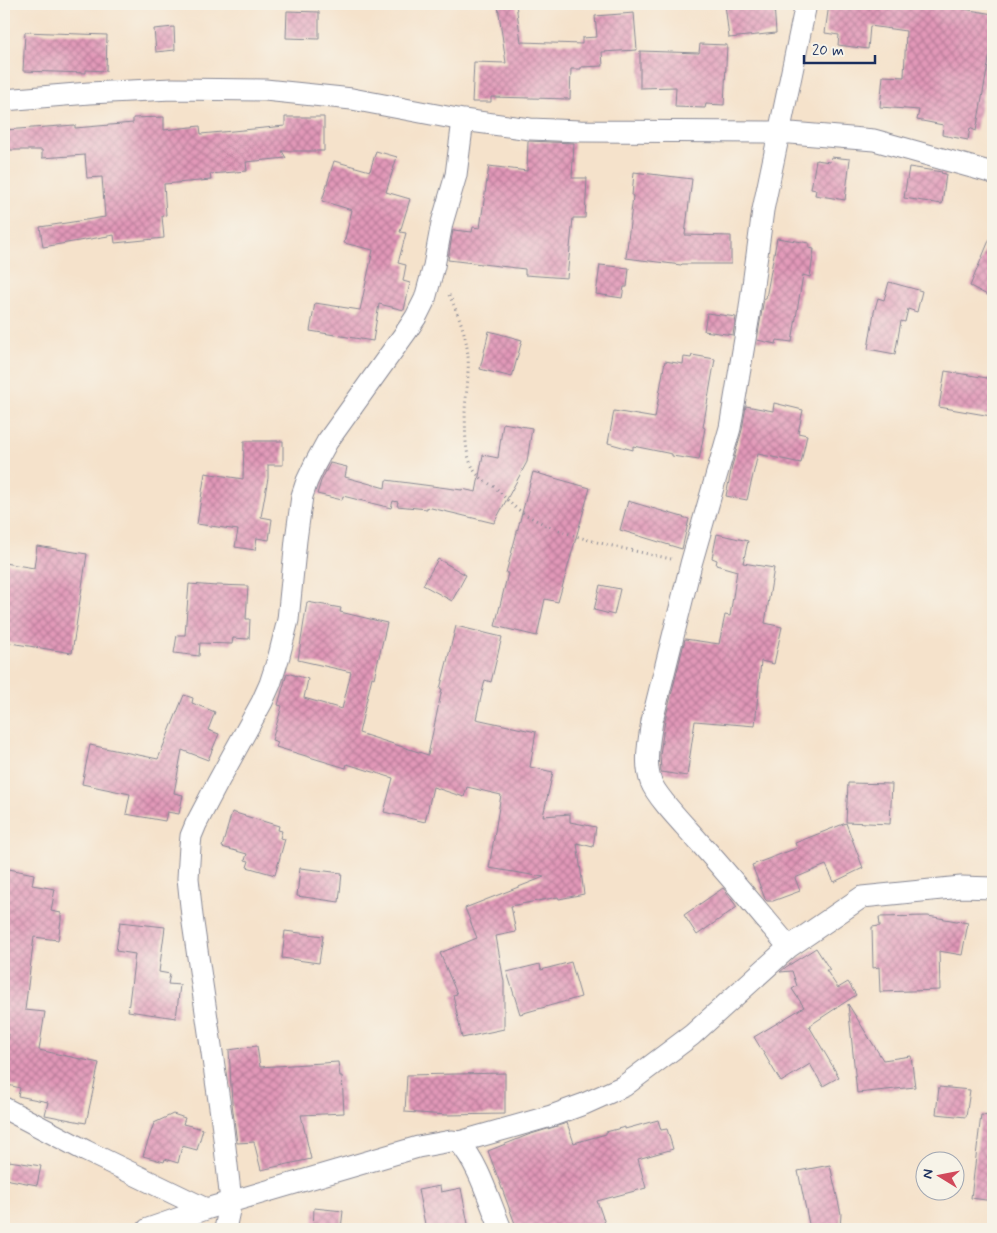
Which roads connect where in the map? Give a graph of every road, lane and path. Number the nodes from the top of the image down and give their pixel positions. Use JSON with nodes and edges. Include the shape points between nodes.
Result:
{"nodes":[{"id":1,"x":806,"y":4,"type":"edge"},
{"id":2,"x":4,"y":100,"type":"edge"},
{"id":3,"x":463,"y":120,"type":"junction"},
{"id":4,"x":779,"y":132,"type":"junction"},
{"id":5,"x":993,"y":173,"type":"edge"},
{"id":6,"x":434,"y":266,"type":"junction"},
{"id":7,"x":691,"y":564,"type":"junction"},
{"id":8,"x":993,"y":888,"type":"edge"},
{"id":9,"x":789,"y":947,"type":"junction"},
{"id":10,"x":4,"y":1108,"type":"edge"},
{"id":11,"x":459,"y":1142,"type":"junction"},
{"id":12,"x":231,"y":1201,"type":"junction"},
{"id":13,"x":206,"y":1209,"type":"junction"},
{"id":14,"x":148,"y":1229,"type":"edge"},
{"id":15,"x":225,"y":1229,"type":"edge"},
{"id":16,"x":501,"y":1229,"type":"edge"}],
"edges":[{"from":1,"to":4,"type":"street"},
{"from":2,"to":3,"type":"street","via":[[172,89],[265,90],[352,99]]},
{"from":3,"to":4,"type":"street","via":[[530,129],[580,131]]},
{"from":3,"to":6,"type":"street","via":[[456,175]]},
{"from":4,"to":5,"type":"street","via":[[874,140]]},
{"from":4,"to":7,"type":"street","via":[[763,210],[730,428]]},
{"from":6,"to":7,"type":"path","via":[[466,336],[466,440],[468,456],[477,475],[518,510],[541,523],[586,539]]},
{"from":6,"to":12,"type":"street","via":[[416,317],[327,442],[311,472],[302,496],[288,620],[270,684],[192,836],[189,888]]},
{"from":7,"to":9,"type":"street","via":[[652,722],[647,772],[663,801]]},
{"from":8,"to":9,"type":"street","via":[[961,886],[862,897]]},
{"from":9,"to":11,"type":"street","via":[[692,1035],[624,1086],[551,1116]]},
{"from":10,"to":13,"type":"street"},
{"from":11,"to":12,"type":"street","via":[[418,1147]]},
{"from":11,"to":16,"type":"street","via":[[476,1168]]},
{"from":12,"to":13,"type":"street"},
{"from":12,"to":15,"type":"street"},
{"from":13,"to":14,"type":"street"}]}
